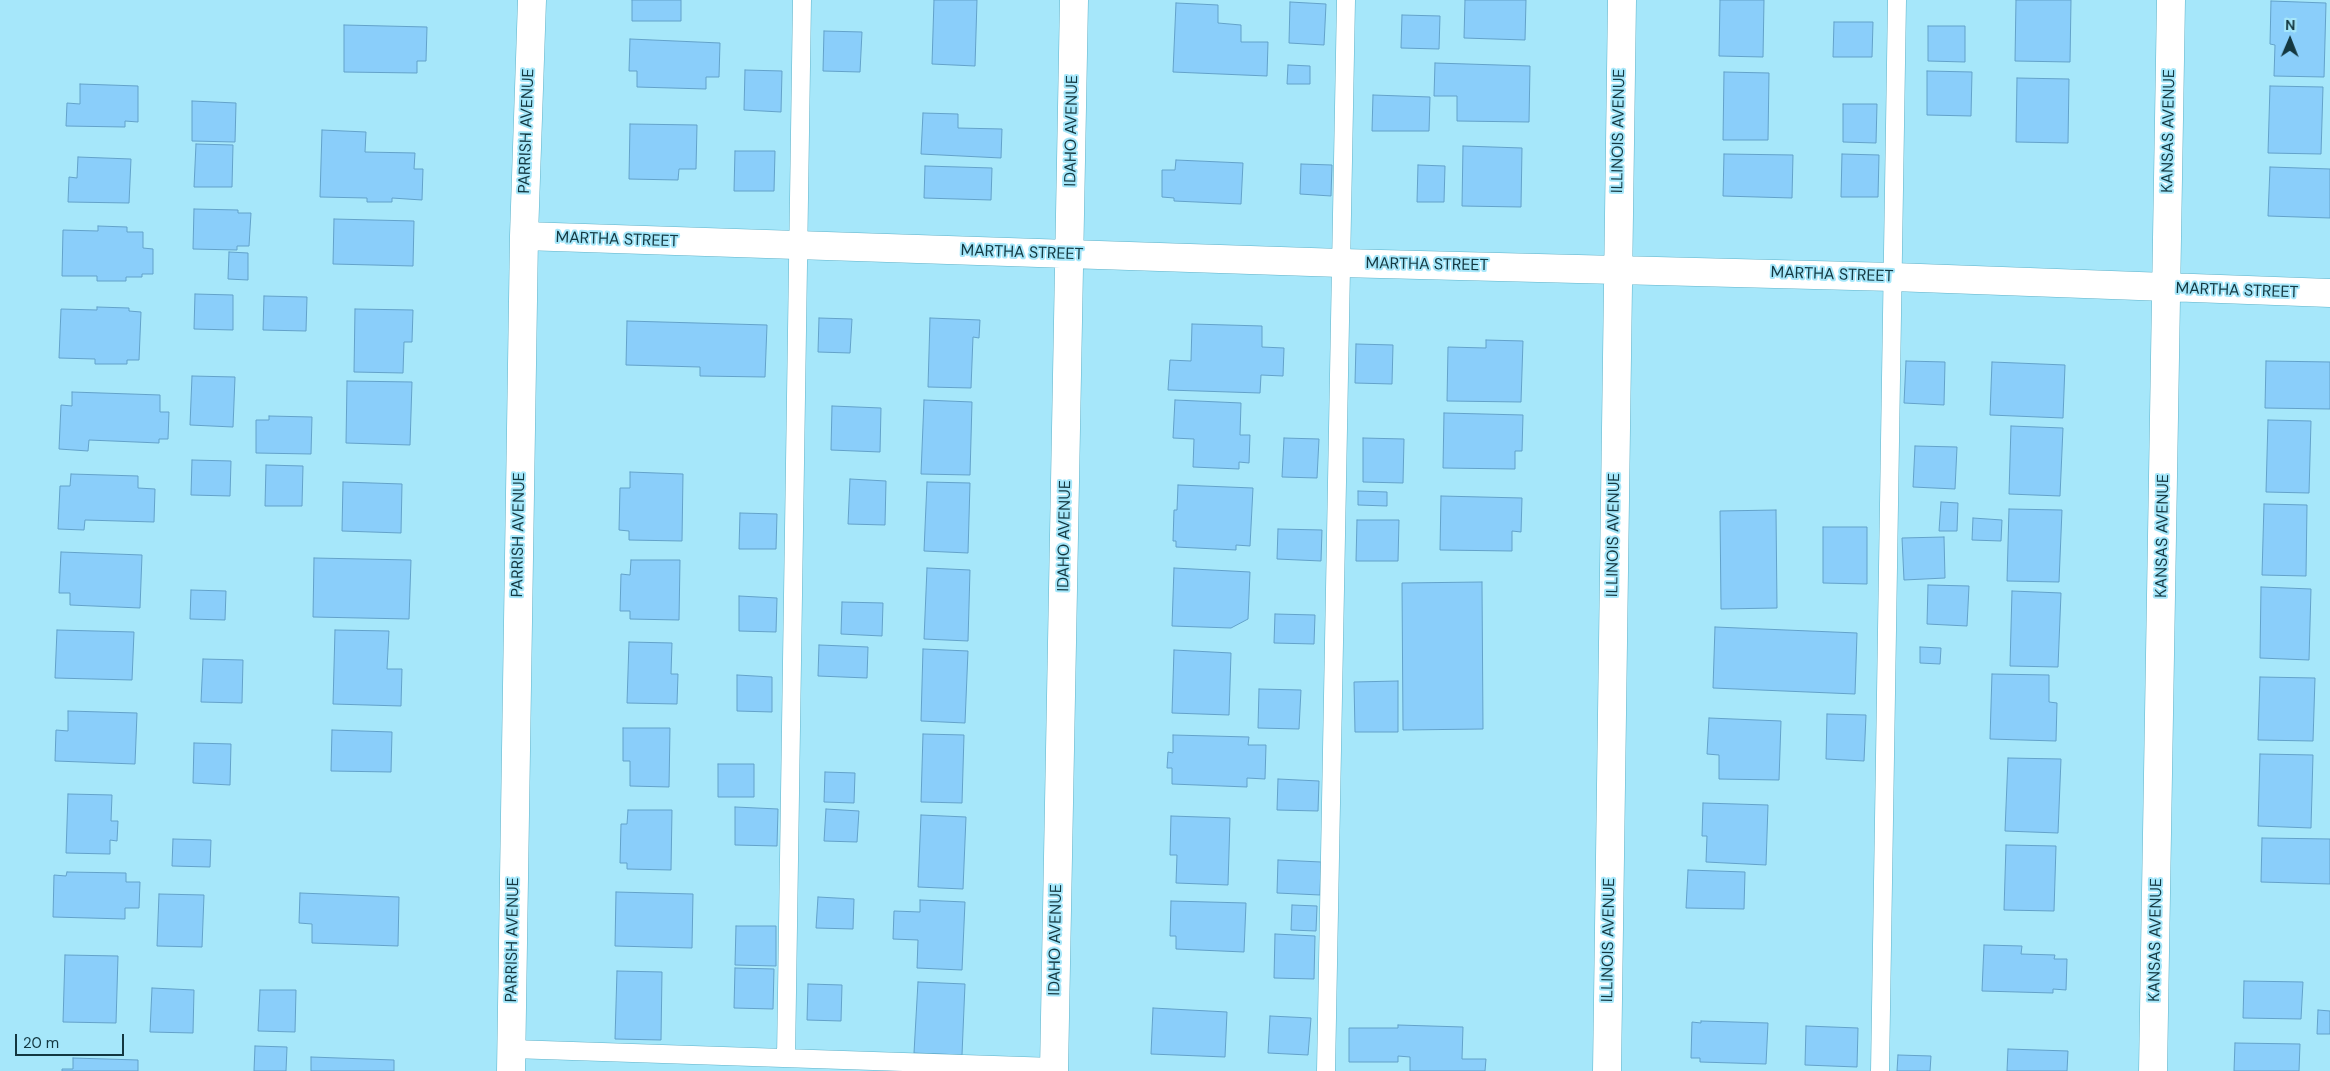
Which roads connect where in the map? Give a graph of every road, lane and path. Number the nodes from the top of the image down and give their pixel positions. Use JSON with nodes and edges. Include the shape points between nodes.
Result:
{"nodes":[{"id":1,"x":532,"y":0,"type":"edge"},
{"id":2,"x":802,"y":0,"type":"edge"},
{"id":3,"x":1074,"y":0,"type":"edge"},
{"id":4,"x":1346,"y":0,"type":"edge"},
{"id":5,"x":1622,"y":0,"type":"edge"},
{"id":6,"x":1897,"y":0,"type":"edge"},
{"id":7,"x":2171,"y":0,"type":"edge"},
{"id":8,"x":524,"y":236,"type":"junction"},
{"id":9,"x":798,"y":246,"type":"junction"},
{"id":10,"x":1070,"y":254,"type":"junction"},
{"id":11,"x":1341,"y":263,"type":"junction"},
{"id":12,"x":1617,"y":269,"type":"junction"},
{"id":13,"x":1893,"y":277,"type":"junction"},
{"id":14,"x":2167,"y":288,"type":"junction"},
{"id":15,"x":2330,"y":294,"type":"edge"},
{"id":16,"x":786,"y":1058,"type":"junction"},
{"id":17,"x":511,"y":1060,"type":"edge"},
{"id":18,"x":1054,"y":1069,"type":"edge"},
{"id":19,"x":1326,"y":1071,"type":"edge"},
{"id":20,"x":1608,"y":1071,"type":"edge"},
{"id":21,"x":1880,"y":1071,"type":"edge"},
{"id":22,"x":2153,"y":1071,"type":"edge"}],
"edges":[{"from":1,"to":8,"type":"street","name":"PARRISH AVENUE"},
{"from":2,"to":9,"type":"lane"},
{"from":3,"to":10,"type":"street","name":"IDAHO AVENUE"},
{"from":4,"to":11,"type":"lane"},
{"from":5,"to":12,"type":"street","name":"ILLINOIS AVENUE"},
{"from":6,"to":13,"type":"lane"},
{"from":7,"to":14,"type":"street","name":"KANSAS AVENUE"},
{"from":8,"to":9,"type":"street","name":"MARTHA STREET"},
{"from":8,"to":17,"type":"street","name":"PARRISH AVENUE"},
{"from":9,"to":10,"type":"street","name":"MARTHA STREET"},
{"from":9,"to":16,"type":"lane"},
{"from":10,"to":11,"type":"street","name":"MARTHA STREET"},
{"from":10,"to":18,"type":"street","name":"IDAHO AVENUE"},
{"from":11,"to":12,"type":"street","name":"MARTHA STREET"},
{"from":11,"to":19,"type":"lane"},
{"from":12,"to":13,"type":"street","name":"MARTHA STREET"},
{"from":12,"to":20,"type":"street","name":"ILLINOIS AVENUE"},
{"from":13,"to":14,"type":"street","name":"MARTHA STREET"},
{"from":13,"to":21,"type":"lane"},
{"from":14,"to":15,"type":"street","name":"MARTHA STREET"},
{"from":14,"to":22,"type":"street","name":"KANSAS AVENUE"},
{"from":16,"to":17,"type":"lane"},
{"from":16,"to":18,"type":"lane"}]}
